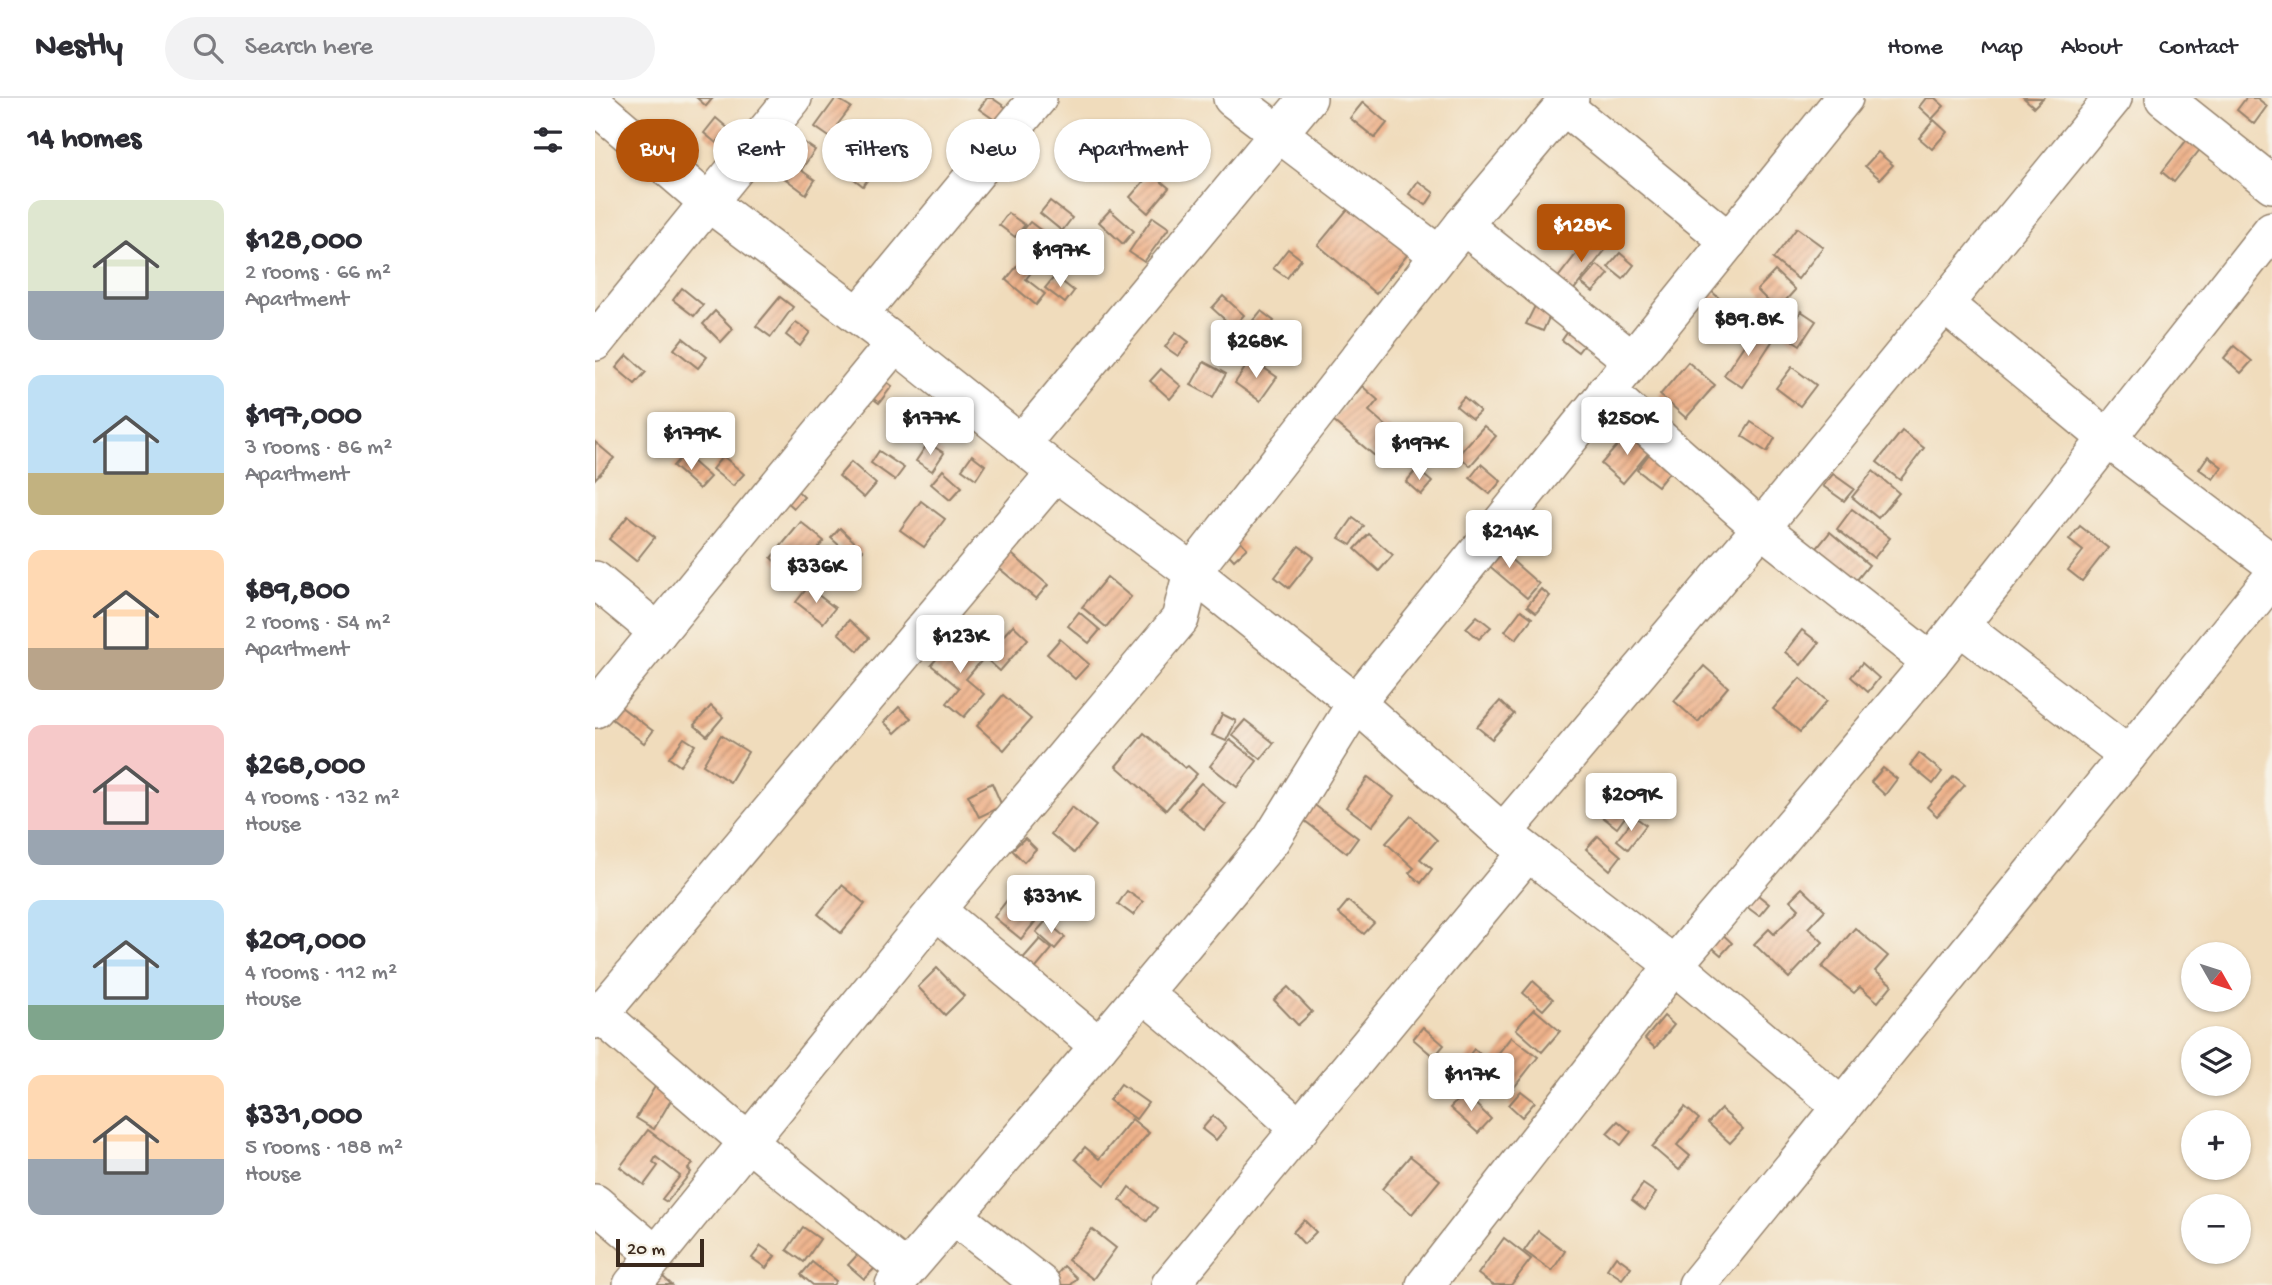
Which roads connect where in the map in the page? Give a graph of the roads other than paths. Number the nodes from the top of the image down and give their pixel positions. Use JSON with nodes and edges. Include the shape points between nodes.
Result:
{"nodes":[{"id":1,"x":793,"y":98,"type":"edge"},
{"id":2,"x":1038,"y":98,"type":"edge"},
{"id":3,"x":1232,"y":98,"type":"edge"},
{"id":4,"x":1308,"y":98,"type":"edge"},
{"id":5,"x":1844,"y":98,"type":"edge"},
{"id":6,"x":2113,"y":98,"type":"edge"},
{"id":7,"x":2164,"y":98,"type":"edge"},
{"id":8,"x":1567,"y":102,"type":"edge"},
{"id":9,"x":595,"y":105,"type":"edge"},
{"id":10,"x":1278,"y":134,"type":"junction"},
{"id":11,"x":2272,"y":184,"type":"edge"},
{"id":12,"x":709,"y":203,"type":"junction"},
{"id":13,"x":1463,"y":225,"type":"junction"},
{"id":14,"x":2272,"y":230,"type":"edge"},
{"id":15,"x":1729,"y":241,"type":"junction"},
{"id":16,"x":1439,"y":255,"type":"junction"},
{"id":17,"x":1944,"y":304,"type":"junction"},
{"id":18,"x":859,"y":315,"type":"junction"},
{"id":19,"x":595,"y":342,"type":"edge"},
{"id":20,"x":895,"y":343,"type":"junction"},
{"id":21,"x":1632,"y":360,"type":"junction"},
{"id":22,"x":1606,"y":391,"type":"junction"},
{"id":23,"x":2108,"y":439,"type":"junction"},
{"id":24,"x":1021,"y":444,"type":"junction"},
{"id":25,"x":1056,"y":472,"type":"junction"},
{"id":26,"x":1761,"y":528,"type":"junction"},
{"id":27,"x":2272,"y":563,"type":"edge"},
{"id":28,"x":1192,"y":572,"type":"junction"},
{"id":29,"x":2272,"y":578,"type":"edge"},
{"id":30,"x":595,"y":580,"type":"edge"},
{"id":31,"x":1960,"y":626,"type":"junction"},
{"id":32,"x":658,"y":632,"type":"junction"},
{"id":33,"x":1931,"y":662,"type":"junction"},
{"id":34,"x":1356,"y":703,"type":"junction"},
{"id":35,"x":595,"y":709,"type":"edge"},
{"id":36,"x":2128,"y":755,"type":"junction"},
{"id":37,"x":1515,"y":843,"type":"junction"},
{"id":38,"x":936,"y":910,"type":"junction"},
{"id":39,"x":1674,"y":965,"type":"junction"},
{"id":40,"x":1143,"y":993,"type":"junction"},
{"id":41,"x":598,"y":1017,"type":"edge"},
{"id":42,"x":1100,"y":1046,"type":"junction"},
{"id":43,"x":1842,"y":1107,"type":"junction"},
{"id":44,"x":1300,"y":1129,"type":"junction"},
{"id":45,"x":748,"y":1142,"type":"junction"},
{"id":46,"x":595,"y":1203,"type":"edge"},
{"id":47,"x":954,"y":1216,"type":"junction"},
{"id":48,"x":656,"y":1255,"type":"junction"},
{"id":49,"x":900,"y":1277,"type":"edge"},
{"id":50,"x":1441,"y":1280,"type":"edge"},
{"id":51,"x":632,"y":1285,"type":"edge"},
{"id":52,"x":1042,"y":1285,"type":"edge"},
{"id":53,"x":1170,"y":1285,"type":"edge"},
{"id":54,"x":1697,"y":1285,"type":"edge"}],
"edges":[{"from":1,"to":12,"type":"street"},
{"from":2,"to":18,"type":"street"},
{"from":3,"to":10,"type":"street"},
{"from":4,"to":10,"type":"street"},
{"from":5,"to":15,"type":"street"},
{"from":6,"to":17,"type":"street"},
{"from":7,"to":11,"type":"street"},
{"from":8,"to":13,"type":"street"},
{"from":8,"to":15,"type":"street"},
{"from":9,"to":12,"type":"street"},
{"from":10,"to":16,"type":"street"},
{"from":10,"to":24,"type":"street"},
{"from":12,"to":18,"type":"street"},
{"from":12,"to":19,"type":"street"},
{"from":13,"to":16,"type":"street"},
{"from":13,"to":21,"type":"street"},
{"from":14,"to":23,"type":"street"},
{"from":15,"to":21,"type":"street"},
{"from":16,"to":28,"type":"street"},
{"from":17,"to":23,"type":"street"},
{"from":17,"to":26,"type":"street"},
{"from":18,"to":20,"type":"street"},
{"from":20,"to":24,"type":"street"},
{"from":20,"to":32,"type":"street"},
{"from":21,"to":22,"type":"street"},
{"from":22,"to":26,"type":"street"},
{"from":22,"to":34,"type":"street"},
{"from":23,"to":27,"type":"street"},
{"from":23,"to":31,"type":"street"},
{"from":24,"to":25,"type":"street"},
{"from":25,"to":28,"type":"street"},
{"from":25,"to":41,"type":"street"},
{"from":26,"to":33,"type":"street"},
{"from":26,"to":37,"type":"street"},
{"from":28,"to":34,"type":"street"},
{"from":28,"to":38,"type":"street","via":[[1180,619]]},
{"from":29,"to":36,"type":"street"},
{"from":30,"to":32,"type":"street"},
{"from":31,"to":33,"type":"street"},
{"from":31,"to":36,"type":"street"},
{"from":32,"to":35,"type":"street"},
{"from":33,"to":39,"type":"street"},
{"from":34,"to":37,"type":"street"},
{"from":34,"to":40,"type":"street","via":[[1271,840]]},
{"from":36,"to":43,"type":"street"},
{"from":37,"to":39,"type":"street"},
{"from":37,"to":44,"type":"street"},
{"from":38,"to":42,"type":"street"},
{"from":38,"to":45,"type":"street"},
{"from":39,"to":43,"type":"street"},
{"from":39,"to":50,"type":"street"},
{"from":40,"to":42,"type":"street"},
{"from":40,"to":44,"type":"street"},
{"from":41,"to":45,"type":"street"},
{"from":42,"to":47,"type":"street"},
{"from":43,"to":54,"type":"street"},
{"from":44,"to":53,"type":"street"},
{"from":45,"to":48,"type":"street"},
{"from":45,"to":49,"type":"street"},
{"from":46,"to":48,"type":"street"},
{"from":47,"to":49,"type":"street"},
{"from":47,"to":52,"type":"street"},
{"from":48,"to":51,"type":"street"}]}
